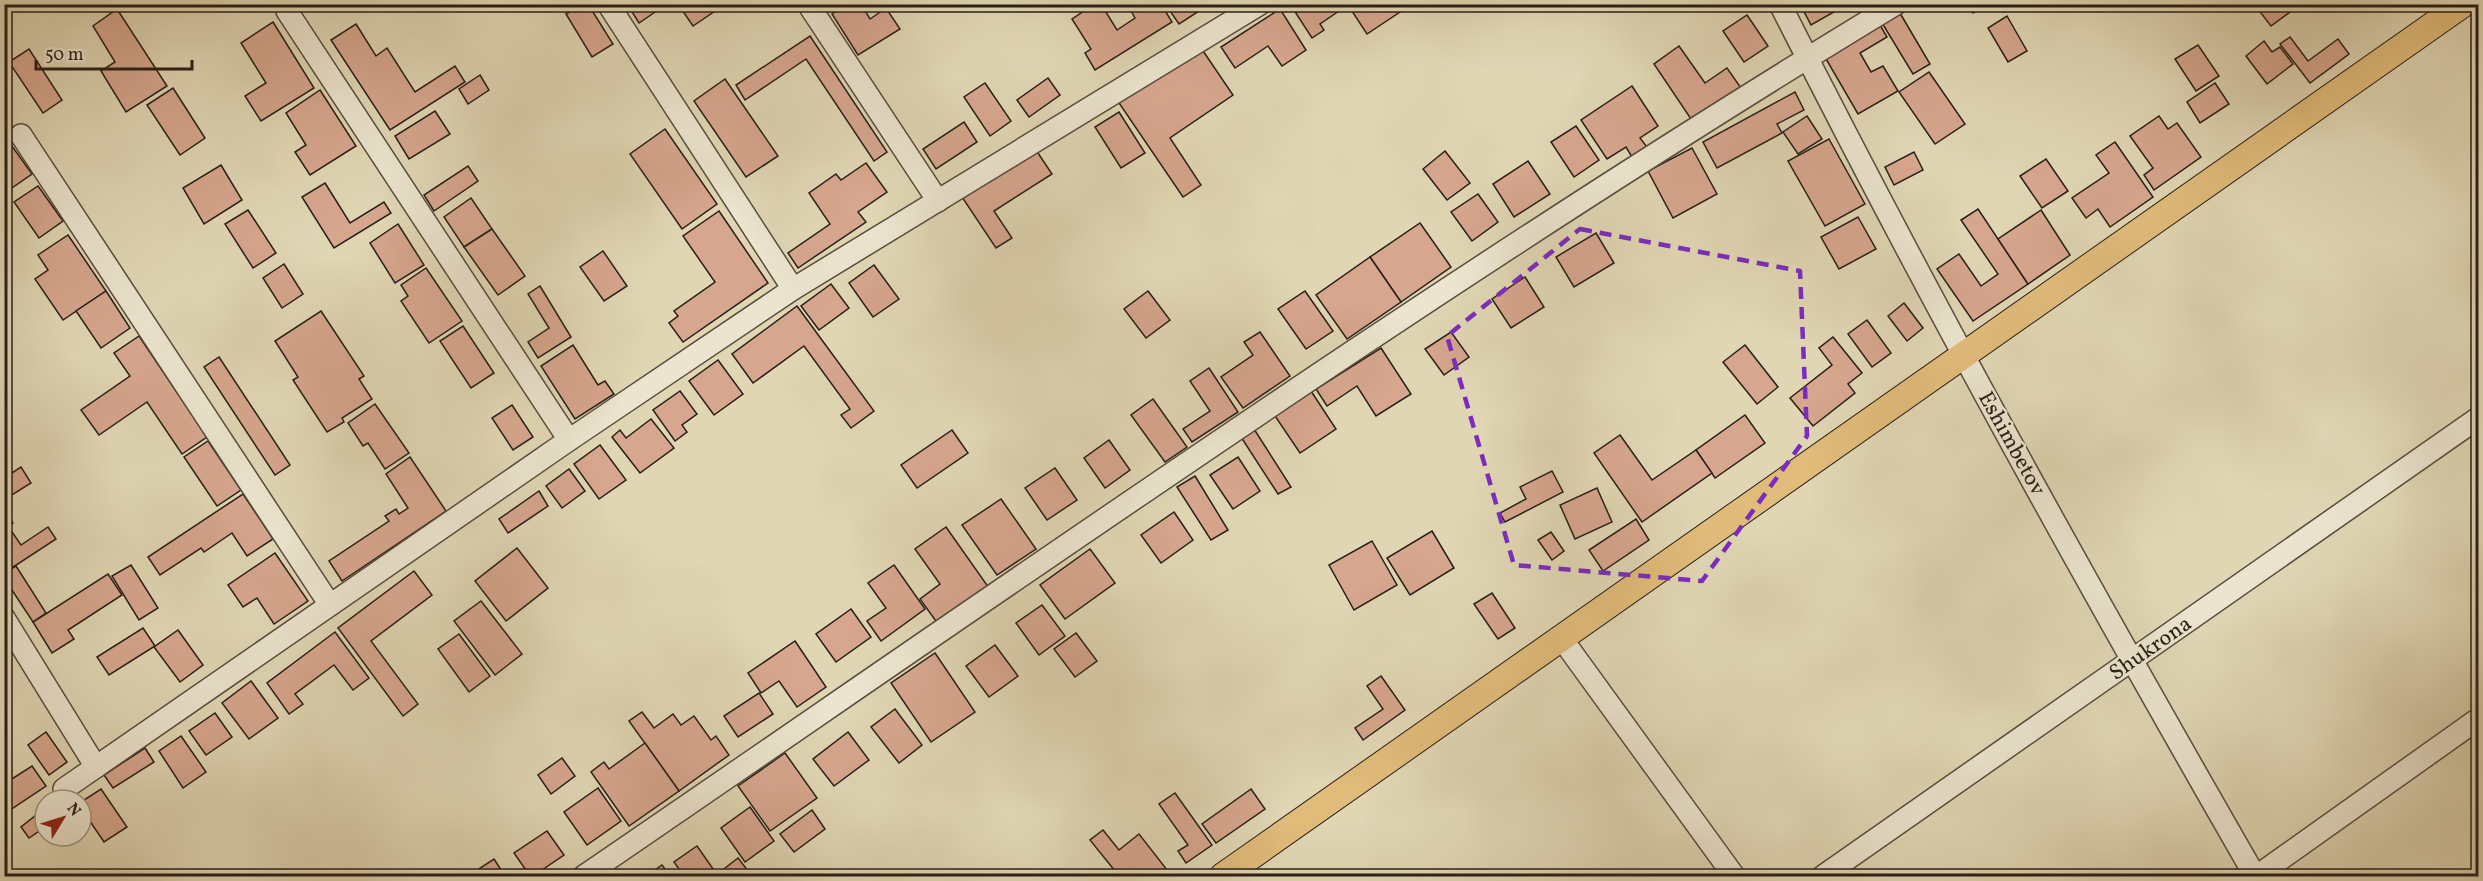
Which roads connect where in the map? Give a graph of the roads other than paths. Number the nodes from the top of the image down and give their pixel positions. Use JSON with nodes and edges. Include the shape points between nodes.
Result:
{"nodes":[{"id":1,"x":608,"y":4,"type":"edge"},
{"id":2,"x":808,"y":4,"type":"edge"},
{"id":3,"x":1260,"y":4,"type":"edge"},
{"id":4,"x":1780,"y":4,"type":"edge"},
{"id":5,"x":1896,"y":4,"type":"edge"},
{"id":6,"x":2463,"y":4,"type":"edge"},
{"id":7,"x":287,"y":11,"type":"dead end"},
{"id":8,"x":1807,"y":58,"type":"junction"},
{"id":9,"x":21,"y":135,"type":"dead end"},
{"id":10,"x":938,"y":201,"type":"junction"},
{"id":11,"x":793,"y":289,"type":"junction"},
{"id":12,"x":1962,"y":356,"type":"junction"},
{"id":13,"x":2478,"y":418,"type":"edge"},
{"id":14,"x":569,"y":440,"type":"junction"},
{"id":15,"x":330,"y":605,"type":"junction"},
{"id":16,"x":4,"y":618,"type":"edge"},
{"id":17,"x":1562,"y":639,"type":"junction"},
{"id":18,"x":2132,"y":662,"type":"junction"},
{"id":19,"x":2478,"y":718,"type":"edge"},
{"id":20,"x":96,"y":767,"type":"junction"},
{"id":21,"x":65,"y":788,"type":"edge"},
{"id":22,"x":584,"y":876,"type":"edge"},
{"id":23,"x":1223,"y":876,"type":"edge"},
{"id":24,"x":1734,"y":876,"type":"edge"},
{"id":25,"x":1822,"y":876,"type":"edge"},
{"id":26,"x":2256,"y":876,"type":"edge"}],
"edges":[{"from":1,"to":11,"type":"street"},
{"from":2,"to":10,"type":"street"},
{"from":3,"to":10,"type":"street"},
{"from":4,"to":8,"type":"street","name":"Eshimbetov"},
{"from":5,"to":8,"type":"street"},
{"from":6,"to":12,"type":"main road"},
{"from":7,"to":14,"type":"street"},
{"from":8,"to":12,"type":"street","name":"Eshimbetov"},
{"from":8,"to":22,"type":"street","via":[[1335,362]]},
{"from":9,"to":15,"type":"street"},
{"from":10,"to":11,"type":"street"},
{"from":11,"to":14,"type":"street"},
{"from":12,"to":17,"type":"main road"},
{"from":12,"to":18,"type":"street","name":"Eshimbetov"},
{"from":13,"to":18,"type":"street","name":"Shukrona"},
{"from":14,"to":15,"type":"street"},
{"from":15,"to":20,"type":"street"},
{"from":16,"to":20,"type":"street"},
{"from":17,"to":23,"type":"main road"},
{"from":17,"to":24,"type":"street"},
{"from":18,"to":25,"type":"street","name":"Shukrona"},
{"from":18,"to":26,"type":"street","name":"Eshimbetov"},
{"from":19,"to":26,"type":"street"},
{"from":20,"to":21,"type":"street"}]}
